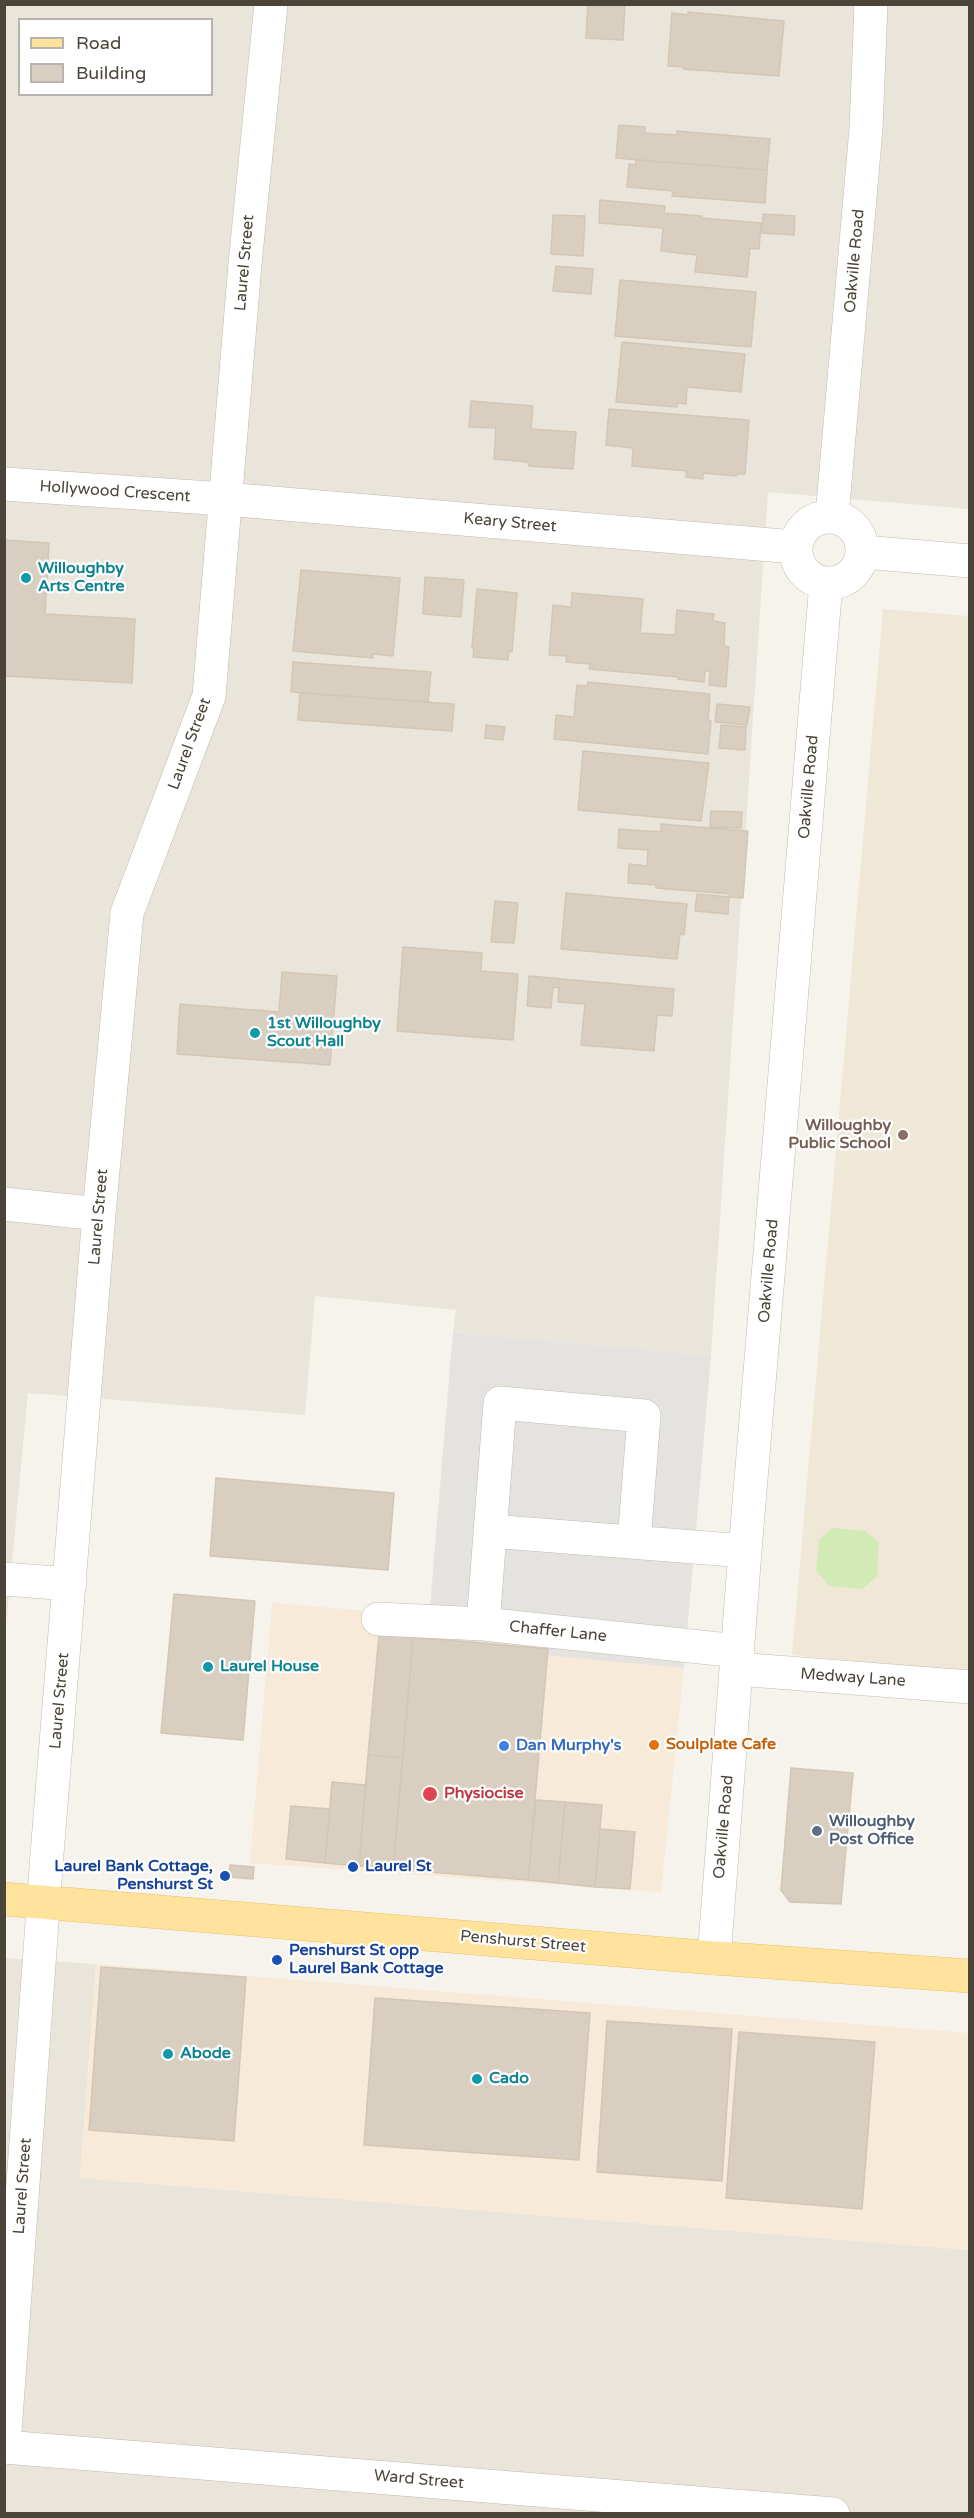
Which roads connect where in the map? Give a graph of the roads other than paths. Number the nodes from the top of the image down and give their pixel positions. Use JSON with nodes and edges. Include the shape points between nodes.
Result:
{"nodes":[{"id":1,"x":271,"y":4,"type":"edge"},
{"id":2,"x":871,"y":4,"type":"edge"},
{"id":3,"x":4,"y":484,"type":"edge"},
{"id":4,"x":225,"y":499,"type":"junction"},
{"id":5,"x":831,"y":516,"type":"junction"},
{"id":6,"x":795,"y":547,"type":"junction"},
{"id":7,"x":863,"y":552,"type":"junction"},
{"id":8,"x":969,"y":561,"type":"edge"},
{"id":9,"x":826,"y":584,"type":"junction"},
{"id":10,"x":4,"y":1204,"type":"edge"},
{"id":11,"x":99,"y":1214,"type":"junction"},
{"id":12,"x":490,"y":1531,"type":"junction"},
{"id":13,"x":634,"y":1542,"type":"junction"},
{"id":14,"x":745,"y":1551,"type":"junction"},
{"id":15,"x":4,"y":1579,"type":"edge"},
{"id":16,"x":70,"y":1584,"type":"junction"},
{"id":17,"x":378,"y":1619,"type":"dead end"},
{"id":18,"x":483,"y":1624,"type":"junction"},
{"id":19,"x":737,"y":1660,"type":"junction"},
{"id":20,"x":969,"y":1687,"type":"edge"},
{"id":21,"x":4,"y":1899,"type":"edge"},
{"id":22,"x":44,"y":1903,"type":"junction"},
{"id":23,"x":714,"y":1959,"type":"junction"},
{"id":24,"x":969,"y":1976,"type":"edge"},
{"id":25,"x":4,"y":2446,"type":"edge"},
{"id":26,"x":833,"y":2514,"type":"edge"}],
"edges":[{"from":1,"to":4,"type":"street","name":"Laurel Street"},
{"from":2,"to":5,"type":"street","name":"Oakville Road","via":[[866,129]]},
{"from":3,"to":4,"type":"street","name":"Hollywood Crescent"},
{"from":4,"to":6,"type":"street","name":"Keary Street"},
{"from":4,"to":11,"type":"street","name":"Laurel Street","via":[[209,696],[127,913]]},
{"from":5,"to":6,"type":"street","via":[[807,524]]},
{"from":5,"to":7,"type":"street","via":[[854,528]]},
{"from":6,"to":9,"type":"street","via":[[804,572]]},
{"from":7,"to":8,"type":"street"},
{"from":7,"to":9,"type":"street","via":[[851,576]]},
{"from":9,"to":14,"type":"street","name":"Oakville Road"},
{"from":10,"to":11,"type":"street"},
{"from":11,"to":16,"type":"street","name":"Laurel Street"},
{"from":12,"to":13,"type":"street"},
{"from":12,"to":13,"type":"street","via":[[500,1403],[644,1416]]},
{"from":12,"to":18,"type":"street"},
{"from":13,"to":14,"type":"street"},
{"from":14,"to":19,"type":"street","name":"Oakville Road"},
{"from":15,"to":16,"type":"street"},
{"from":16,"to":22,"type":"street","name":"Laurel Street"},
{"from":17,"to":18,"type":"street","name":"Chaffer Lane"},
{"from":18,"to":19,"type":"street","name":"Chaffer Lane"},
{"from":19,"to":20,"type":"street","name":"Medway Lane"},
{"from":19,"to":23,"type":"street","name":"Oakville Road"},
{"from":21,"to":22,"type":"main road","name":"Penshurst Street"},
{"from":22,"to":23,"type":"main road","name":"Penshurst Street"},
{"from":22,"to":25,"type":"street","name":"Laurel Street"},
{"from":23,"to":24,"type":"main road","name":"Penshurst Street"},
{"from":25,"to":26,"type":"street","name":"Ward Street"}]}
